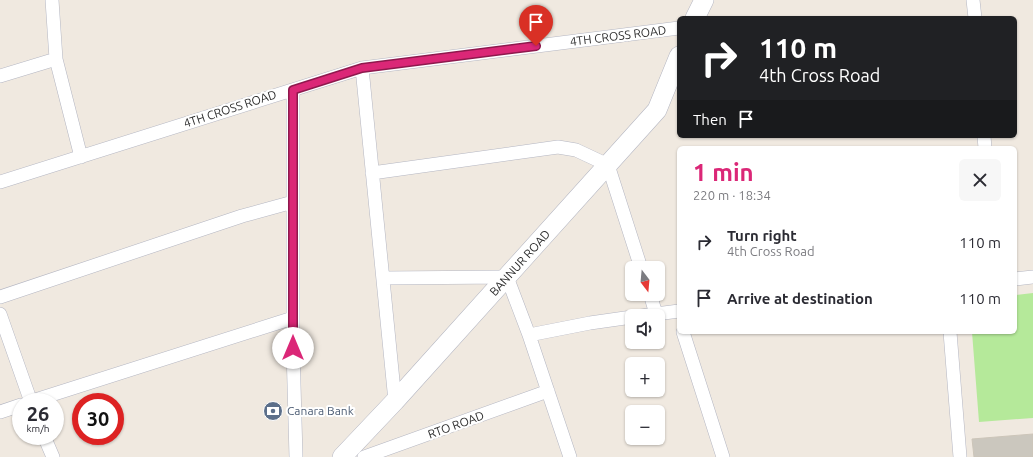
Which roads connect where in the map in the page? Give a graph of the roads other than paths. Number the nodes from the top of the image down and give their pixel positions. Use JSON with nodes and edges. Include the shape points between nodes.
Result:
{"nodes":[{"id":1,"x":52,"y":0,"type":"edge"},
{"id":2,"x":704,"y":0,"type":"edge"},
{"id":3,"x":973,"y":0,"type":"edge"},
{"id":4,"x":696,"y":16,"type":"edge"},
{"id":5,"x":974,"y":16,"type":"edge"},
{"id":6,"x":677,"y":28,"type":"edge"},
{"id":7,"x":56,"y":59,"type":"junction"},
{"id":8,"x":677,"y":61,"type":"edge"},
{"id":9,"x":362,"y":68,"type":"junction"},
{"id":10,"x":0,"y":76,"type":"edge"},
{"id":11,"x":293,"y":90,"type":"junction"},
{"id":12,"x":81,"y":157,"type":"junction"},
{"id":13,"x":608,"y":165,"type":"junction"},
{"id":14,"x":372,"y":173,"type":"junction"},
{"id":15,"x":0,"y":182,"type":"edge"},
{"id":16,"x":293,"y":202,"type":"junction"},
{"id":17,"x":639,"y":261,"type":"edge"},
{"id":18,"x":507,"y":276,"type":"junction"},
{"id":19,"x":1033,"y":277,"type":"edge"},
{"id":20,"x":383,"y":278,"type":"junction"},
{"id":21,"x":1017,"y":279,"type":"edge"},
{"id":22,"x":0,"y":297,"type":"edge"},
{"id":23,"x":677,"y":313,"type":"edge"},
{"id":24,"x":0,"y":314,"type":"edge"},
{"id":25,"x":665,"y":314,"type":"edge"},
{"id":26,"x":293,"y":318,"type":"junction"},
{"id":27,"x":625,"y":318,"type":"edge"},
{"id":28,"x":684,"y":334,"type":"edge"},
{"id":29,"x":950,"y":334,"type":"edge"},
{"id":30,"x":529,"y":335,"type":"junction"},
{"id":31,"x":548,"y":391,"type":"junction"},
{"id":32,"x":25,"y":393,"type":"edge"},
{"id":33,"x":59,"y":393,"type":"edge"},
{"id":34,"x":395,"y":401,"type":"junction"},
{"id":35,"x":12,"y":408,"type":"edge"},
{"id":36,"x":0,"y":412,"type":"edge"},
{"id":37,"x":47,"y":445,"type":"edge"},
{"id":38,"x":719,"y":456,"type":"edge"},
{"id":39,"x":52,"y":457,"type":"edge"},
{"id":40,"x":296,"y":457,"type":"edge"},
{"id":41,"x":342,"y":457,"type":"edge"},
{"id":42,"x":364,"y":457,"type":"edge"},
{"id":43,"x":570,"y":457,"type":"edge"},
{"id":44,"x":960,"y":457,"type":"edge"}],
"edges":[{"from":1,"to":7,"type":"street"},
{"from":2,"to":4,"type":"main road"},
{"from":3,"to":5,"type":"street"},
{"from":6,"to":9,"type":"street","name":"4TH CROSS ROAD"},
{"from":7,"to":10,"type":"street"},
{"from":7,"to":12,"type":"street"},
{"from":8,"to":13,"type":"main road","name":"BANNUR ROAD","via":[[657,110]]},
{"from":9,"to":11,"type":"street","name":"4TH CROSS ROAD"},
{"from":9,"to":14,"type":"street"},
{"from":11,"to":12,"type":"street","name":"4TH CROSS ROAD"},
{"from":11,"to":16,"type":"street"},
{"from":12,"to":15,"type":"street","name":"4TH CROSS ROAD"},
{"from":13,"to":14,"type":"street","via":[[576,150],[558,147]]},
{"from":13,"to":17,"type":"street"},
{"from":13,"to":18,"type":"main road","name":"BANNUR ROAD"},
{"from":14,"to":20,"type":"street"},
{"from":16,"to":22,"type":"street","via":[[242,216]]},
{"from":16,"to":26,"type":"street"},
{"from":18,"to":20,"type":"street"},
{"from":18,"to":30,"type":"street"},
{"from":18,"to":34,"type":"main road","name":"BANNUR ROAD"},
{"from":19,"to":21,"type":"street"},
{"from":20,"to":34,"type":"street"},
{"from":23,"to":25,"type":"street"},
{"from":24,"to":32,"type":"street"},
{"from":26,"to":33,"type":"street"},
{"from":26,"to":40,"type":"street"},
{"from":27,"to":30,"type":"street"},
{"from":28,"to":38,"type":"street"},
{"from":29,"to":44,"type":"street"},
{"from":30,"to":31,"type":"street"},
{"from":31,"to":42,"type":"street","name":"RTO ROAD"},
{"from":31,"to":43,"type":"street"},
{"from":34,"to":41,"type":"main road","name":"BANNUR ROAD"},
{"from":35,"to":36,"type":"street"},
{"from":37,"to":39,"type":"street"}]}
